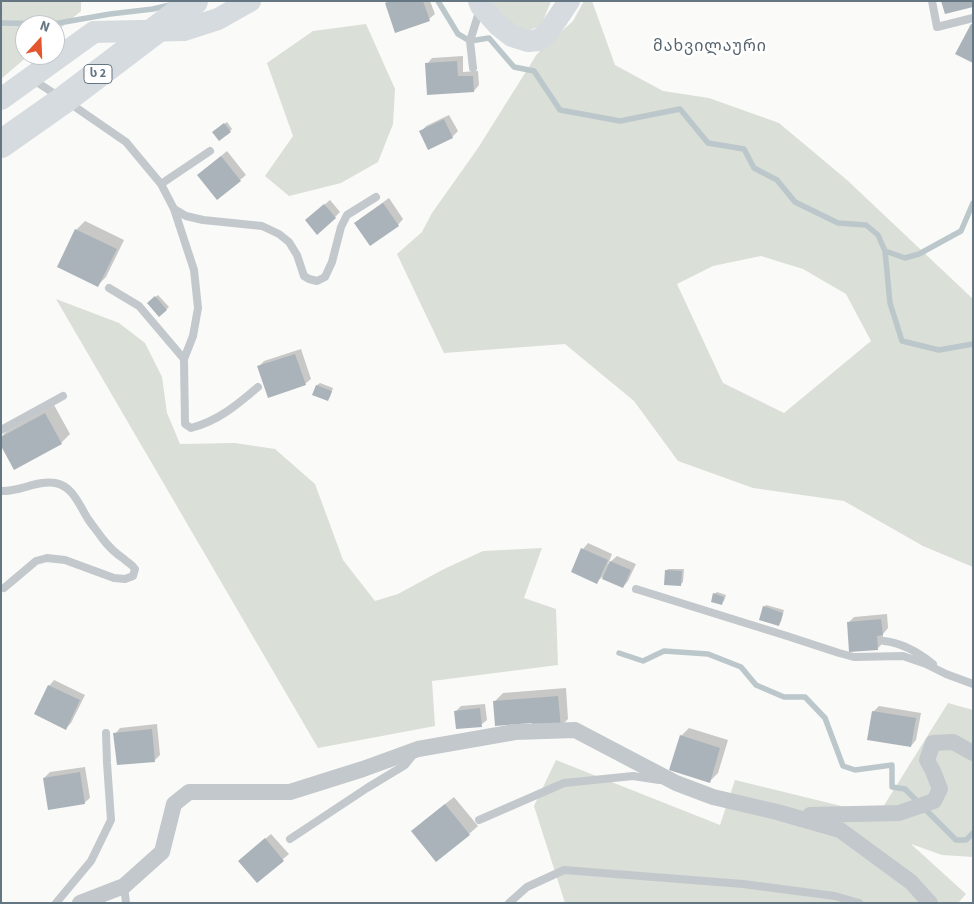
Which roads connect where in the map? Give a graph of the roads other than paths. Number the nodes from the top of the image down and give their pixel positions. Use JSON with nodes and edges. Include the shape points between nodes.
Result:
{"nodes":[{"id":1,"x":194,"y":1,"type":"edge"},
{"id":2,"x":250,"y":1,"type":"edge"},
{"id":3,"x":569,"y":1,"type":"edge"},
{"id":4,"x":932,"y":1,"type":"edge"},
{"id":5,"x":480,"y":4,"type":"edge"},
{"id":6,"x":973,"y":18,"type":"edge"},
{"id":7,"x":473,"y":68,"type":"dead end"},
{"id":8,"x":30,"y":78,"type":"junction"},
{"id":9,"x":1,"y":99,"type":"edge"},
{"id":10,"x":1,"y":144,"type":"edge"},
{"id":11,"x":210,"y":151,"type":"dead end"},
{"id":12,"x":160,"y":184,"type":"junction"},
{"id":13,"x":376,"y":196,"type":"dead end"},
{"id":14,"x":174,"y":209,"type":"junction"},
{"id":15,"x":109,"y":288,"type":"dead end"},
{"id":16,"x":184,"y":359,"type":"junction"},
{"id":17,"x":258,"y":387,"type":"dead end"},
{"id":18,"x":63,"y":396,"type":"dead end"},
{"id":19,"x":1,"y":430,"type":"edge"},
{"id":20,"x":1,"y":491,"type":"edge"},
{"id":21,"x":4,"y":588,"type":"dead end"},
{"id":22,"x":636,"y":589,"type":"dead end"},
{"id":23,"x":884,"y":641,"type":"dead end"},
{"id":24,"x":946,"y":674,"type":"junction"},
{"id":25,"x":973,"y":684,"type":"edge"},
{"id":26,"x":106,"y":734,"type":"dead end"},
{"id":27,"x":418,"y":749,"type":"junction"},
{"id":28,"x":973,"y":753,"type":"edge"},
{"id":29,"x":676,"y":783,"type":"junction"},
{"id":30,"x":792,"y":816,"type":"junction"},
{"id":31,"x":480,"y":820,"type":"dead end"},
{"id":32,"x":290,"y":840,"type":"dead end"},
{"id":33,"x":125,"y":895,"type":"edge"},
{"id":34,"x":56,"y":903,"type":"edge"},
{"id":35,"x":80,"y":903,"type":"edge"},
{"id":36,"x":509,"y":903,"type":"edge"},
{"id":37,"x":859,"y":903,"type":"edge"},
{"id":38,"x":930,"y":903,"type":"edge"}],
"edges":[{"from":1,"to":10,"type":"highway","number":"ს 2"},
{"from":2,"to":8,"type":"street","via":[[218,19],[184,30],[94,32]]},
{"from":3,"to":5,"type":"street","via":[[539,40],[512,36]]},
{"from":4,"to":6,"type":"lane","via":[[937,27]]},
{"from":5,"to":7,"type":"lane","via":[[470,41]]},
{"from":8,"to":9,"type":"street"},
{"from":8,"to":12,"type":"lane","via":[[126,142]]},
{"from":11,"to":12,"type":"lane"},
{"from":12,"to":14,"type":"lane"},
{"from":13,"to":14,"type":"lane","via":[[347,215],[332,262],[324,277],[317,281],[304,276],[297,255],[279,234],[262,226],[202,220]]},
{"from":14,"to":16,"type":"lane","via":[[194,270],[198,308],[193,336]]},
{"from":15,"to":16,"type":"lane","via":[[139,306]]},
{"from":16,"to":17,"type":"lane","via":[[185,424],[191,428],[234,408]]},
{"from":18,"to":19,"type":"lane"},
{"from":20,"to":21,"type":"lane","via":[[43,483],[65,487],[79,502],[106,544],[135,569],[133,576],[114,578],[65,560],[48,558],[36,561]]},
{"from":22,"to":24,"type":"lane","via":[[839,654],[854,657],[903,656]]},
{"from":23,"to":24,"type":"lane","via":[[913,649]]},
{"from":24,"to":25,"type":"lane"},
{"from":26,"to":34,"type":"lane","via":[[110,820],[91,860]]},
{"from":27,"to":29,"type":"street","via":[[514,732],[575,730]]},
{"from":27,"to":32,"type":"lane","via":[[405,765]]},
{"from":27,"to":33,"type":"street","via":[[290,792],[189,792],[174,804],[162,852]]},
{"from":28,"to":30,"type":"street","via":[[953,742],[934,743],[927,760],[940,789],[934,801],[899,813]]},
{"from":29,"to":30,"type":"street","via":[[712,796]]},
{"from":29,"to":31,"type":"lane","via":[[633,776],[564,783]]},
{"from":30,"to":38,"type":"street","via":[[840,830],[911,882]]},
{"from":33,"to":35,"type":"street"},
{"from":36,"to":37,"type":"lane","via":[[527,887],[564,870],[743,884],[834,896]]}]}
